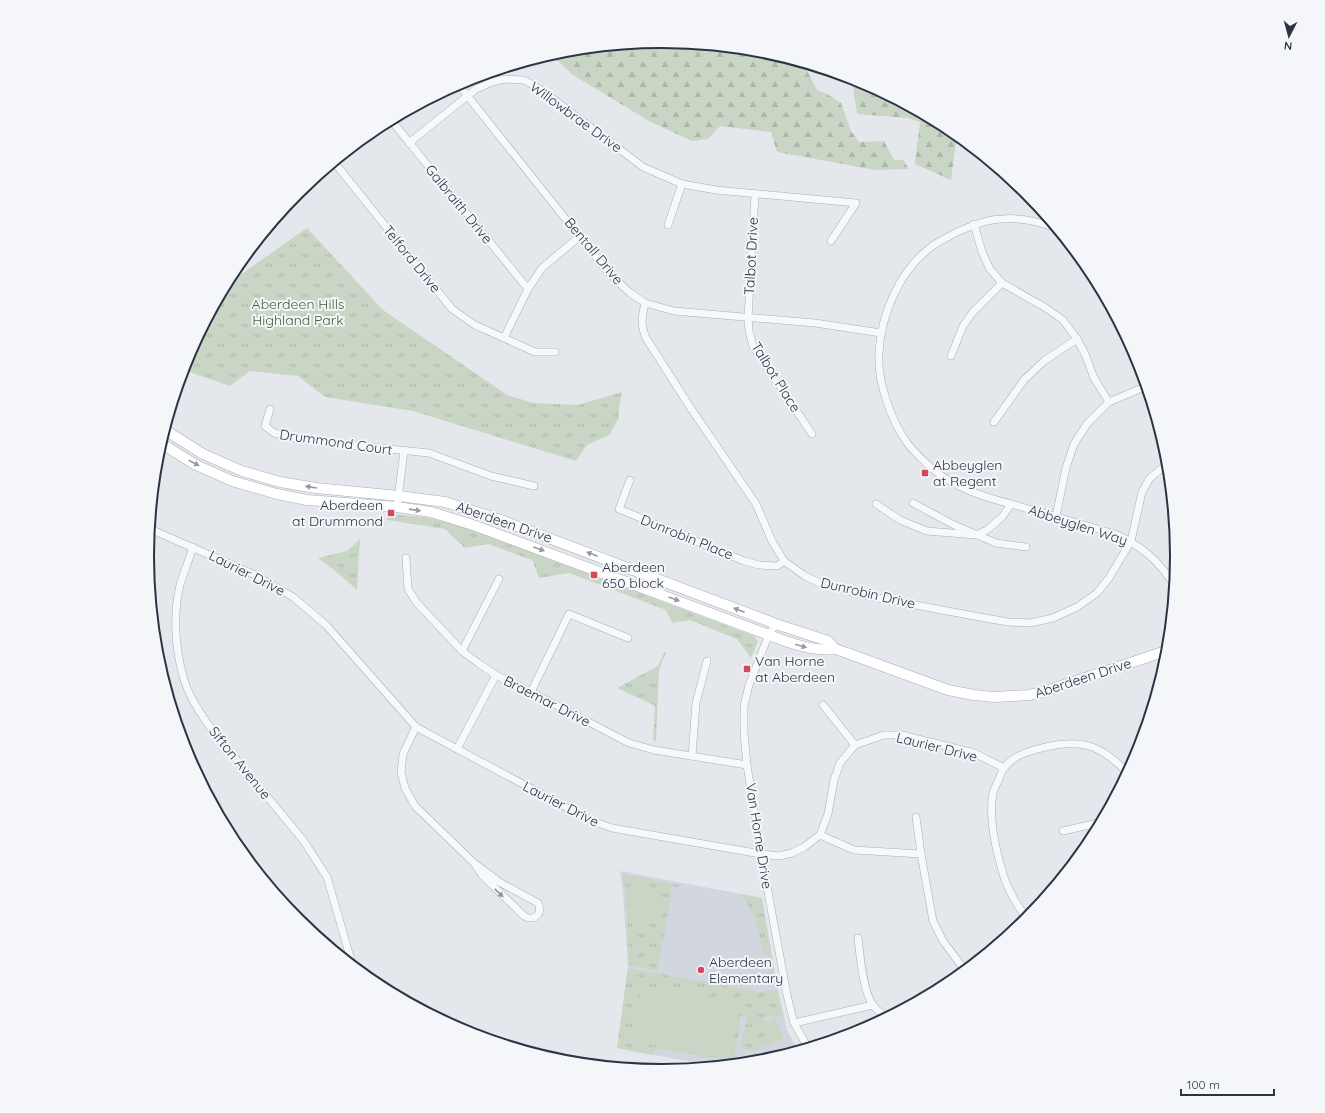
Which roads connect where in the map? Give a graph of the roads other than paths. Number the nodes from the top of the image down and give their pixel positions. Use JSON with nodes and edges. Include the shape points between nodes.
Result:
{"nodes":[{"id":1,"x":462,"y":90,"type":"edge"},
{"id":2,"x":466,"y":95,"type":"junction"},
{"id":3,"x":395,"y":125,"type":"edge"},
{"id":4,"x":409,"y":143,"type":"junction"},
{"id":5,"x":337,"y":166,"type":"edge"},
{"id":6,"x":682,"y":184,"type":"junction"},
{"id":7,"x":755,"y":194,"type":"junction"},
{"id":8,"x":974,"y":224,"type":"junction"},
{"id":9,"x":668,"y":225,"type":"dead end"},
{"id":10,"x":1049,"y":226,"type":"edge"},
{"id":11,"x":580,"y":236,"type":"junction"},
{"id":12,"x":831,"y":241,"type":"dead end"},
{"id":13,"x":1002,"y":284,"type":"junction"},
{"id":14,"x":528,"y":289,"type":"junction"},
{"id":15,"x":644,"y":303,"type":"junction"},
{"id":16,"x":748,"y":318,"type":"junction"},
{"id":17,"x":881,"y":333,"type":"junction"},
{"id":18,"x":504,"y":338,"type":"junction"},
{"id":19,"x":1077,"y":339,"type":"junction"},
{"id":20,"x":555,"y":352,"type":"dead end"},
{"id":21,"x":951,"y":356,"type":"dead end"},
{"id":22,"x":1142,"y":388,"type":"edge"},
{"id":23,"x":1110,"y":402,"type":"junction"},
{"id":24,"x":270,"y":409,"type":"dead end"},
{"id":25,"x":994,"y":422,"type":"dead end"},
{"id":26,"x":169,"y":433,"type":"edge"},
{"id":27,"x":812,"y":434,"type":"dead end"},
{"id":28,"x":166,"y":446,"type":"edge"},
{"id":29,"x":404,"y":451,"type":"junction"},
{"id":30,"x":1163,"y":470,"type":"edge"},
{"id":31,"x":630,"y":480,"type":"dead end"},
{"id":32,"x":534,"y":486,"type":"dead end"},
{"id":33,"x":399,"y":496,"type":"junction"},
{"id":34,"x":913,"y":503,"type":"dead end"},
{"id":35,"x":876,"y":504,"type":"dead end"},
{"id":36,"x":1011,"y":504,"type":"junction"},
{"id":37,"x":397,"y":507,"type":"junction"},
{"id":38,"x":1056,"y":516,"type":"junction"},
{"id":39,"x":155,"y":531,"type":"edge"},
{"id":40,"x":976,"y":535,"type":"junction"},
{"id":41,"x":1131,"y":541,"type":"junction"},
{"id":42,"x":193,"y":547,"type":"junction"},
{"id":43,"x":1026,"y":547,"type":"dead end"},
{"id":44,"x":406,"y":558,"type":"dead end"},
{"id":45,"x":784,"y":561,"type":"junction"},
{"id":46,"x":499,"y":579,"type":"dead end"},
{"id":47,"x":1170,"y":579,"type":"edge"},
{"id":48,"x":776,"y":624,"type":"junction"},
{"id":49,"x":769,"y":634,"type":"junction"},
{"id":50,"x":628,"y":638,"type":"dead end"},
{"id":51,"x":835,"y":649,"type":"junction"},
{"id":52,"x":462,"y":651,"type":"junction"},
{"id":53,"x":1162,"y":652,"type":"edge"},
{"id":54,"x":707,"y":661,"type":"dead end"},
{"id":55,"x":496,"y":675,"type":"junction"},
{"id":56,"x":531,"y":692,"type":"junction"},
{"id":57,"x":823,"y":705,"type":"dead end"},
{"id":58,"x":416,"y":727,"type":"junction"},
{"id":59,"x":855,"y":745,"type":"junction"},
{"id":60,"x":457,"y":749,"type":"junction"},
{"id":61,"x":692,"y":756,"type":"junction"},
{"id":62,"x":747,"y":765,"type":"junction"},
{"id":63,"x":1004,"y":768,"type":"junction"},
{"id":64,"x":1124,"y":769,"type":"edge"},
{"id":65,"x":916,"y":817,"type":"dead end"},
{"id":66,"x":1095,"y":824,"type":"edge"},
{"id":67,"x":1063,"y":831,"type":"dead end"},
{"id":68,"x":820,"y":835,"type":"junction"},
{"id":69,"x":761,"y":854,"type":"junction"},
{"id":70,"x":921,"y":854,"type":"junction"},
{"id":71,"x":474,"y":863,"type":"junction"},
{"id":72,"x":1024,"y":914,"type":"edge"},
{"id":73,"x":858,"y":938,"type":"dead end"},
{"id":74,"x":351,"y":958,"type":"edge"},
{"id":75,"x":961,"y":965,"type":"dead end"},
{"id":76,"x":873,"y":1005,"type":"junction"},
{"id":77,"x":883,"y":1015,"type":"edge"},
{"id":78,"x":794,"y":1023,"type":"junction"},
{"id":79,"x":806,"y":1044,"type":"edge"}],
"edges":[{"from":1,"to":2,"type":"street","name":"Bentall Drive"},
{"from":2,"to":4,"type":"street","name":"Willowbrae Drive"},
{"from":2,"to":6,"type":"street","name":"Willowbrae Drive","via":[[492,82],[524,80],[540,89],[643,167]]},
{"from":2,"to":11,"type":"street","name":"Bentall Drive"},
{"from":3,"to":4,"type":"street","name":"Galbraith Drive"},
{"from":4,"to":14,"type":"street","name":"Galbraith Drive"},
{"from":5,"to":18,"type":"street","name":"Telford Drive","via":[[452,309],[475,325]]},
{"from":6,"to":7,"type":"street","name":"Willowbrae Drive"},
{"from":6,"to":9,"type":"street"},
{"from":7,"to":12,"type":"street","name":"Willowbrae Drive","via":[[856,203]]},
{"from":7,"to":16,"type":"street","name":"Talbot Drive"},
{"from":8,"to":10,"type":"street","name":"Abbeyglen Way","via":[[1002,218],[1032,220]]},
{"from":8,"to":13,"type":"street","via":[[982,252],[990,269]]},
{"from":8,"to":17,"type":"street","name":"Abbeyglen Way","via":[[945,238],[914,262],[894,295]]},
{"from":11,"to":14,"type":"street","via":[[542,268]]},
{"from":11,"to":15,"type":"street","name":"Bentall Drive","via":[[607,271]]},
{"from":13,"to":19,"type":"street","via":[[1063,320]]},
{"from":13,"to":21,"type":"street","via":[[973,312],[963,326]]},
{"from":14,"to":18,"type":"street"},
{"from":15,"to":16,"type":"street","name":"Bentall Drive","via":[[674,312]]},
{"from":15,"to":45,"type":"street","name":"Dunrobin Drive","via":[[641,321],[646,338],[756,504]]},
{"from":16,"to":17,"type":"street","name":"Bentall Drive","via":[[814,323]]},
{"from":16,"to":27,"type":"street","name":"Talbot Place","via":[[753,346]]},
{"from":17,"to":36,"type":"street","name":"Abbeyglen Way","via":[[881,380],[893,419],[908,444],[929,466],[948,480],[973,492]]},
{"from":18,"to":20,"type":"street","name":"Telford Drive","via":[[535,352]]},
{"from":19,"to":23,"type":"street","via":[[1094,378]]},
{"from":19,"to":25,"type":"street","via":[[1044,360],[1024,380]]},
{"from":22,"to":23,"type":"street"},
{"from":23,"to":38,"type":"street","via":[[1087,424],[1074,444]]},
{"from":24,"to":29,"type":"street","name":"Drummond Court","via":[[265,426],[274,433],[310,441]]},
{"from":33,"to":26,"type":"main road","name":"Aberdeen Drive","one_way":true,"via":[[316,488],[242,472],[203,454]]},
{"from":28,"to":37,"type":"main road","name":"Aberdeen Drive","one_way":true,"via":[[194,464],[232,481],[278,494],[307,500]]},
{"from":29,"to":32,"type":"street","name":"Drummond Court","via":[[429,453],[491,476]]},
{"from":29,"to":33,"type":"street","name":"Drummond Court"},
{"from":30,"to":41,"type":"street","name":"Dunrobin Drive","via":[[1150,478],[1142,492]]},
{"from":31,"to":45,"type":"street","name":"Dunrobin Place","via":[[619,509],[744,561],[777,566]]},
{"from":33,"to":37,"type":"street","name":"Drummond Court"},
{"from":48,"to":33,"type":"main road","name":"Aberdeen Drive","one_way":true,"via":[[498,518],[445,502]]},
{"from":34,"to":40,"type":"street"},
{"from":35,"to":40,"type":"street","via":[[900,520],[927,531]]},
{"from":36,"to":38,"type":"street","name":"Abbeyglen Way"},
{"from":36,"to":40,"type":"street","name":"Abbeyglen Way","via":[[1003,516],[987,530]]},
{"from":37,"to":49,"type":"main road","name":"Aberdeen Drive","one_way":true,"via":[[431,512],[473,525]]},
{"from":38,"to":41,"type":"street","name":"Abbeyglen Way"},
{"from":39,"to":42,"type":"street","name":"Laurier Drive"},
{"from":40,"to":43,"type":"street","via":[[996,543]]},
{"from":41,"to":45,"type":"street","name":"Dunrobin Drive","via":[[1097,593],[1077,607],[1053,618],[1030,623],[1008,622],[873,597],[822,584],[804,576]]},
{"from":41,"to":47,"type":"street","name":"Abbeyglen Way","via":[[1145,550]]},
{"from":42,"to":58,"type":"street","name":"Laurier Drive","via":[[253,574],[292,596],[326,625]]},
{"from":42,"to":74,"type":"street","name":"Sifton Avenue","via":[[180,585],[176,620],[183,677],[212,730],[303,840],[327,877]]},
{"from":44,"to":52,"type":"street","name":"Braemar Drive","via":[[408,589],[417,603]]},
{"from":46,"to":52,"type":"street"},
{"from":48,"to":49,"type":"street","name":"Van Horne Drive"},
{"from":48,"to":51,"type":"main road","name":"Aberdeen Drive","via":[[828,641]]},
{"from":49,"to":51,"type":"main road","name":"Aberdeen Drive","one_way":true,"via":[[806,647]]},
{"from":49,"to":62,"type":"street","name":"Van Horne Drive","via":[[749,685],[744,706]]},
{"from":50,"to":56,"type":"street","via":[[569,614]]},
{"from":51,"to":53,"type":"main road","name":"Aberdeen Drive","via":[[948,690],[994,697],[1043,692]]},
{"from":52,"to":55,"type":"street","name":"Braemar Drive"},
{"from":54,"to":61,"type":"street","via":[[696,703]]},
{"from":55,"to":56,"type":"street","name":"Braemar Drive"},
{"from":55,"to":60,"type":"street"},
{"from":56,"to":61,"type":"street","name":"Braemar Drive","via":[[629,743]]},
{"from":57,"to":59,"type":"street"},
{"from":58,"to":60,"type":"street","name":"Laurier Drive"},
{"from":58,"to":71,"type":"street","via":[[403,754],[401,772],[405,788],[415,806]]},
{"from":59,"to":63,"type":"street","name":"Laurier Drive","via":[[884,735],[902,736],[974,753]]},
{"from":59,"to":68,"type":"street","via":[[840,763],[828,814]]},
{"from":60,"to":69,"type":"street","name":"Laurier Drive","via":[[598,824]]},
{"from":61,"to":62,"type":"street","name":"Braemar Drive"},
{"from":62,"to":69,"type":"street","name":"Van Horne Drive"},
{"from":63,"to":64,"type":"street","via":[[1030,750],[1077,744],[1095,747],[1114,758]]},
{"from":63,"to":72,"type":"street","via":[[993,792],[991,814],[1006,881]]},
{"from":65,"to":70,"type":"street"},
{"from":66,"to":67,"type":"street"},
{"from":68,"to":69,"type":"street","name":"Laurier Drive","via":[[804,848],[792,853],[779,856]]},
{"from":68,"to":70,"type":"street","via":[[854,850]]},
{"from":69,"to":78,"type":"street","name":"Van Horne Drive"},
{"from":70,"to":75,"type":"street","via":[[933,921],[943,941]]},
{"from":71,"to":71,"type":"street","one_way":true,"via":[[482,876],[524,916],[533,919],[537,916],[540,912],[538,903]]},
{"from":73,"to":76,"type":"street","via":[[866,988]]},
{"from":76,"to":77,"type":"street"},
{"from":76,"to":78,"type":"street"},
{"from":78,"to":79,"type":"street","name":"Van Horne Drive"}]}
